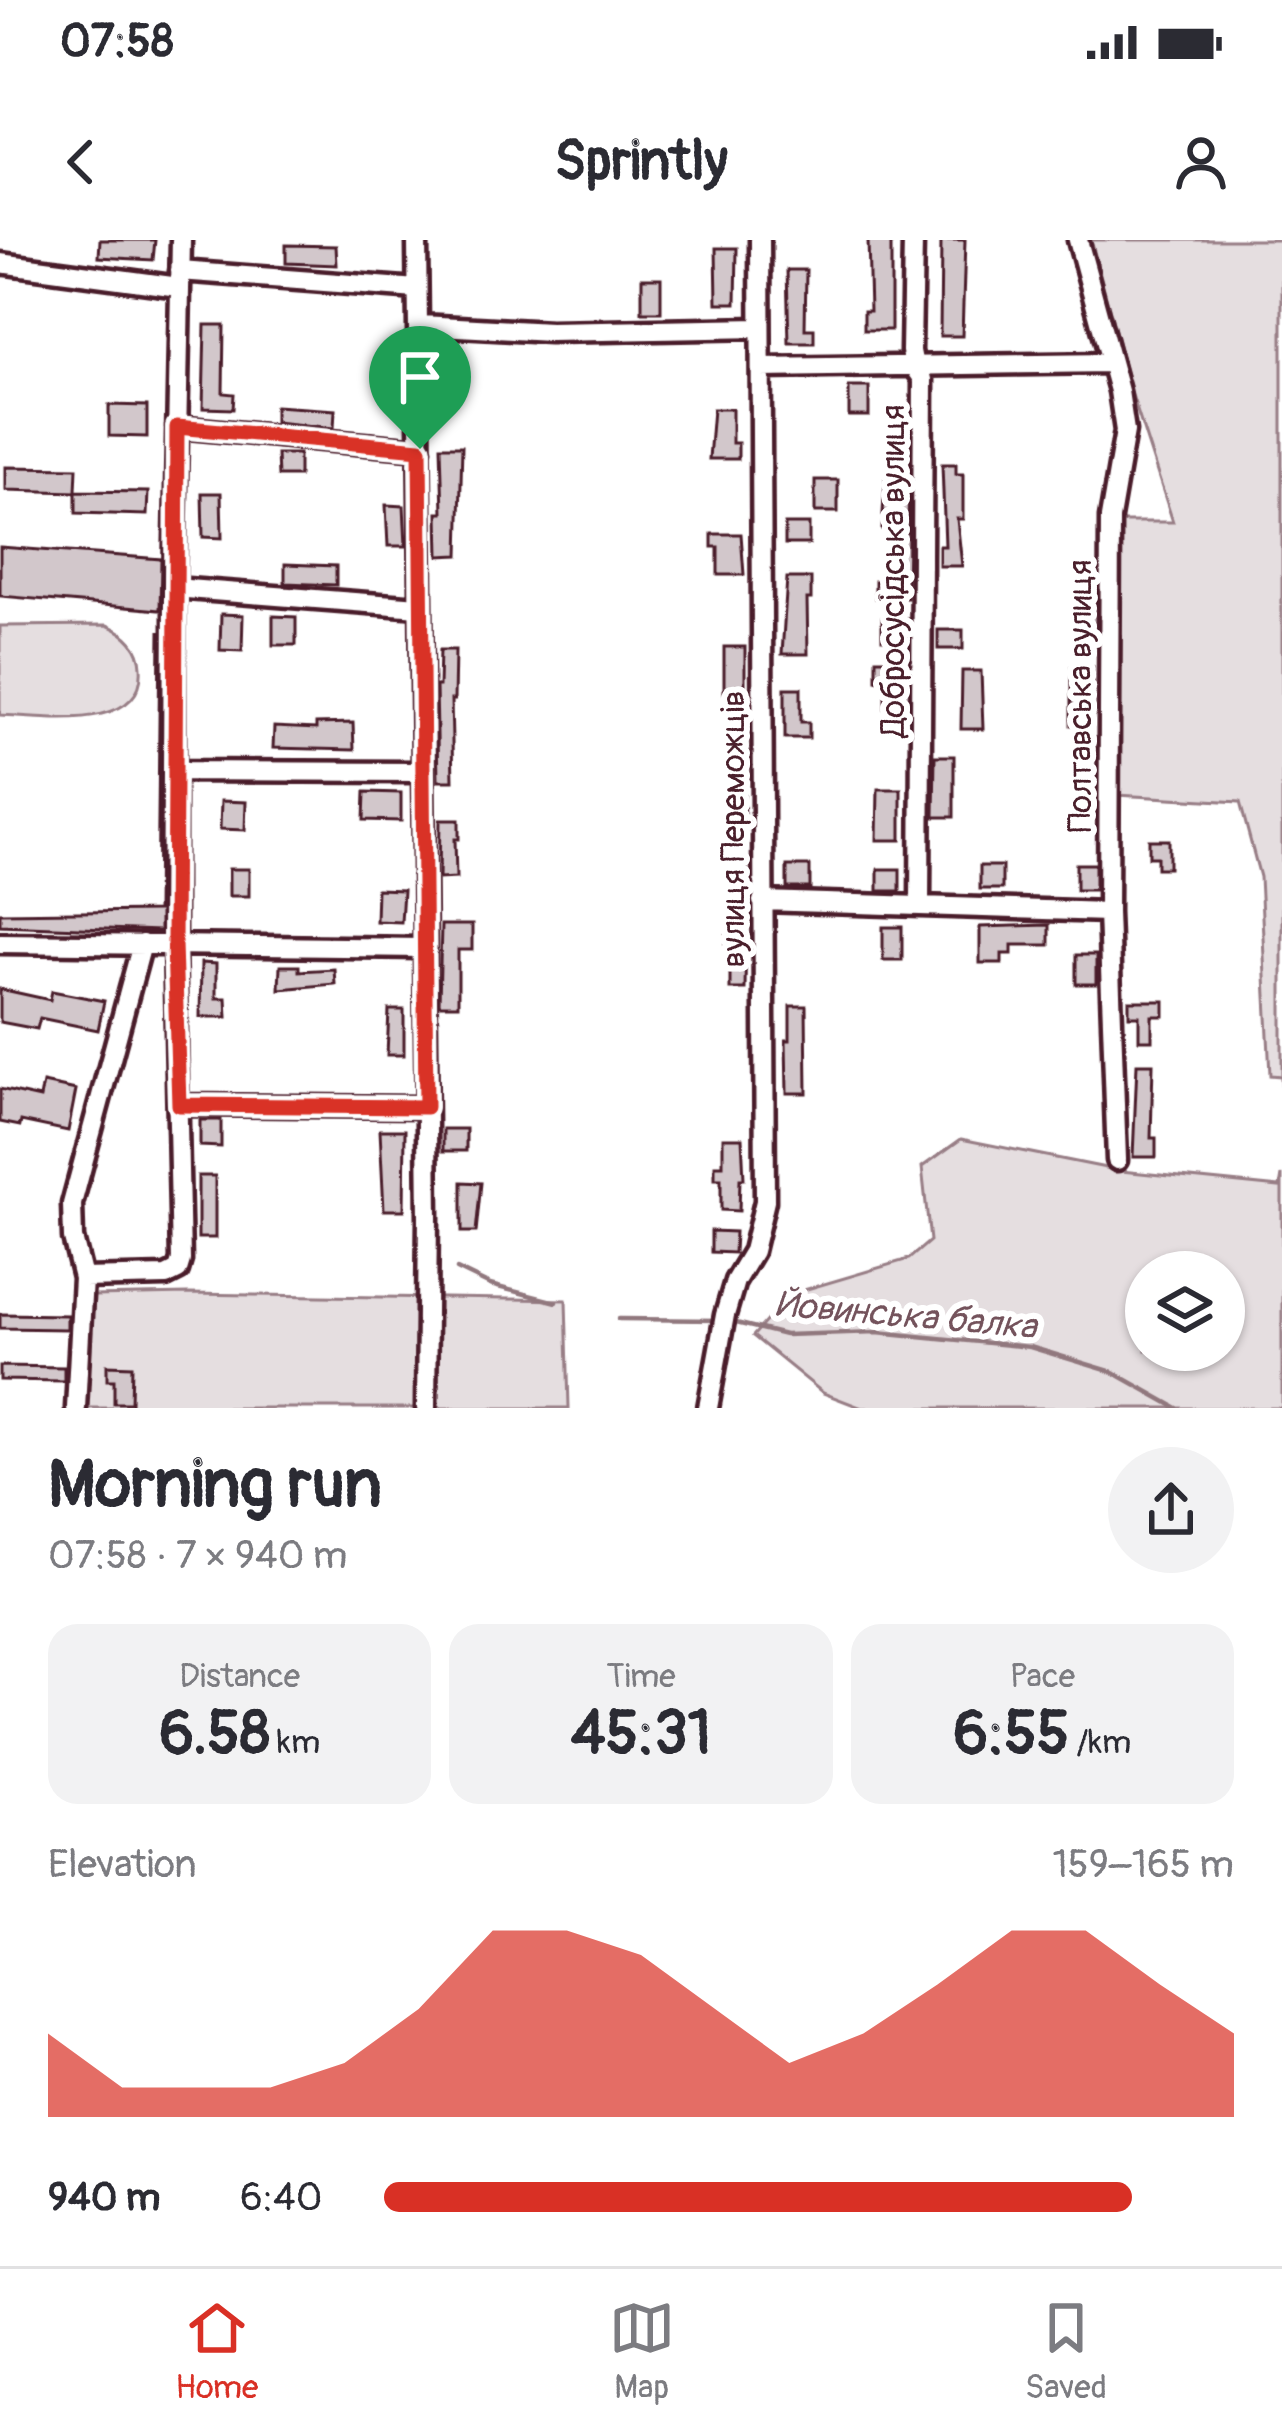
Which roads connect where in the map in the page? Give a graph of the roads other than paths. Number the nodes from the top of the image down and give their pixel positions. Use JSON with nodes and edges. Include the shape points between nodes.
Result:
{"nodes":[{"id":1,"x":181,"y":240,"type":"edge"},
{"id":2,"x":417,"y":240,"type":"edge"},
{"id":3,"x":760,"y":240,"type":"edge"},
{"id":4,"x":913,"y":240,"type":"edge"},
{"id":5,"x":1078,"y":240,"type":"edge"},
{"id":6,"x":0,"y":262,"type":"edge"},
{"id":7,"x":180,"y":279,"type":"junction"},
{"id":8,"x":417,"y":289,"type":"junction"},
{"id":9,"x":421,"y":325,"type":"junction"},
{"id":10,"x":760,"y":328,"type":"junction"},
{"id":11,"x":1109,"y":363,"type":"junction"},
{"id":12,"x":914,"y":366,"type":"junction"},
{"id":13,"x":761,"y":368,"type":"junction"},
{"id":14,"x":177,"y":427,"type":"junction"},
{"id":15,"x":420,"y":449,"type":"junction"},
{"id":16,"x":174,"y":588,"type":"junction"},
{"id":17,"x":419,"y":607,"type":"junction"},
{"id":18,"x":174,"y":771,"type":"junction"},
{"id":19,"x":420,"y":772,"type":"junction"},
{"id":20,"x":762,"y":902,"type":"junction"},
{"id":21,"x":920,"y":906,"type":"junction"},
{"id":22,"x":1108,"y":912,"type":"junction"},
{"id":23,"x":0,"y":943,"type":"edge"},
{"id":24,"x":142,"y":944,"type":"junction"},
{"id":25,"x":174,"y":944,"type":"junction"},
{"id":26,"x":423,"y":948,"type":"junction"},
{"id":27,"x":179,"y":1105,"type":"junction"},
{"id":28,"x":426,"y":1107,"type":"junction"},
{"id":29,"x":1117,"y":1160,"type":"dead end"},
{"id":30,"x":83,"y":1278,"type":"junction"},
{"id":31,"x":76,"y":1408,"type":"edge"},
{"id":32,"x":426,"y":1408,"type":"edge"},
{"id":33,"x":709,"y":1408,"type":"edge"}],
"edges":[{"from":1,"to":7,"type":"street"},
{"from":2,"to":8,"type":"street"},
{"from":3,"to":10,"type":"street","name":"вулиця Переможців"},
{"from":4,"to":12,"type":"street","name":"Добросусідська вулиця"},
{"from":5,"to":11,"type":"street","name":"Полтавська вулиця"},
{"from":6,"to":7,"type":"street"},
{"from":7,"to":8,"type":"street"},
{"from":7,"to":14,"type":"street"},
{"from":8,"to":9,"type":"street"},
{"from":9,"to":10,"type":"street"},
{"from":9,"to":15,"type":"street"},
{"from":10,"to":13,"type":"street","name":"вулиця Переможців"},
{"from":11,"to":12,"type":"street"},
{"from":11,"to":22,"type":"street","name":"Полтавська вулиця","via":[[1124,431],[1111,518]]},
{"from":12,"to":13,"type":"street"},
{"from":12,"to":21,"type":"street","name":"Добросусідська вулиця","via":[[923,379]]},
{"from":13,"to":20,"type":"street","name":"вулиця Переможців"},
{"from":14,"to":15,"type":"street"},
{"from":14,"to":16,"type":"street"},
{"from":15,"to":17,"type":"street"},
{"from":16,"to":17,"type":"street"},
{"from":16,"to":18,"type":"street"},
{"from":17,"to":19,"type":"street"},
{"from":18,"to":19,"type":"street"},
{"from":18,"to":25,"type":"street"},
{"from":19,"to":26,"type":"street"},
{"from":20,"to":21,"type":"street"},
{"from":20,"to":33,"type":"street","name":"вулиця Переможців","via":[[765,1201],[725,1316]]},
{"from":21,"to":22,"type":"street"},
{"from":22,"to":29,"type":"street","name":"Полтавська вулиця"},
{"from":23,"to":24,"type":"street"},
{"from":24,"to":25,"type":"street"},
{"from":24,"to":30,"type":"street","via":[[72,1204]]},
{"from":25,"to":26,"type":"street"},
{"from":25,"to":27,"type":"street"},
{"from":26,"to":28,"type":"street"},
{"from":27,"to":28,"type":"street"},
{"from":27,"to":30,"type":"street","via":[[178,1270]]},
{"from":28,"to":32,"type":"street"},
{"from":30,"to":31,"type":"street"}]}
